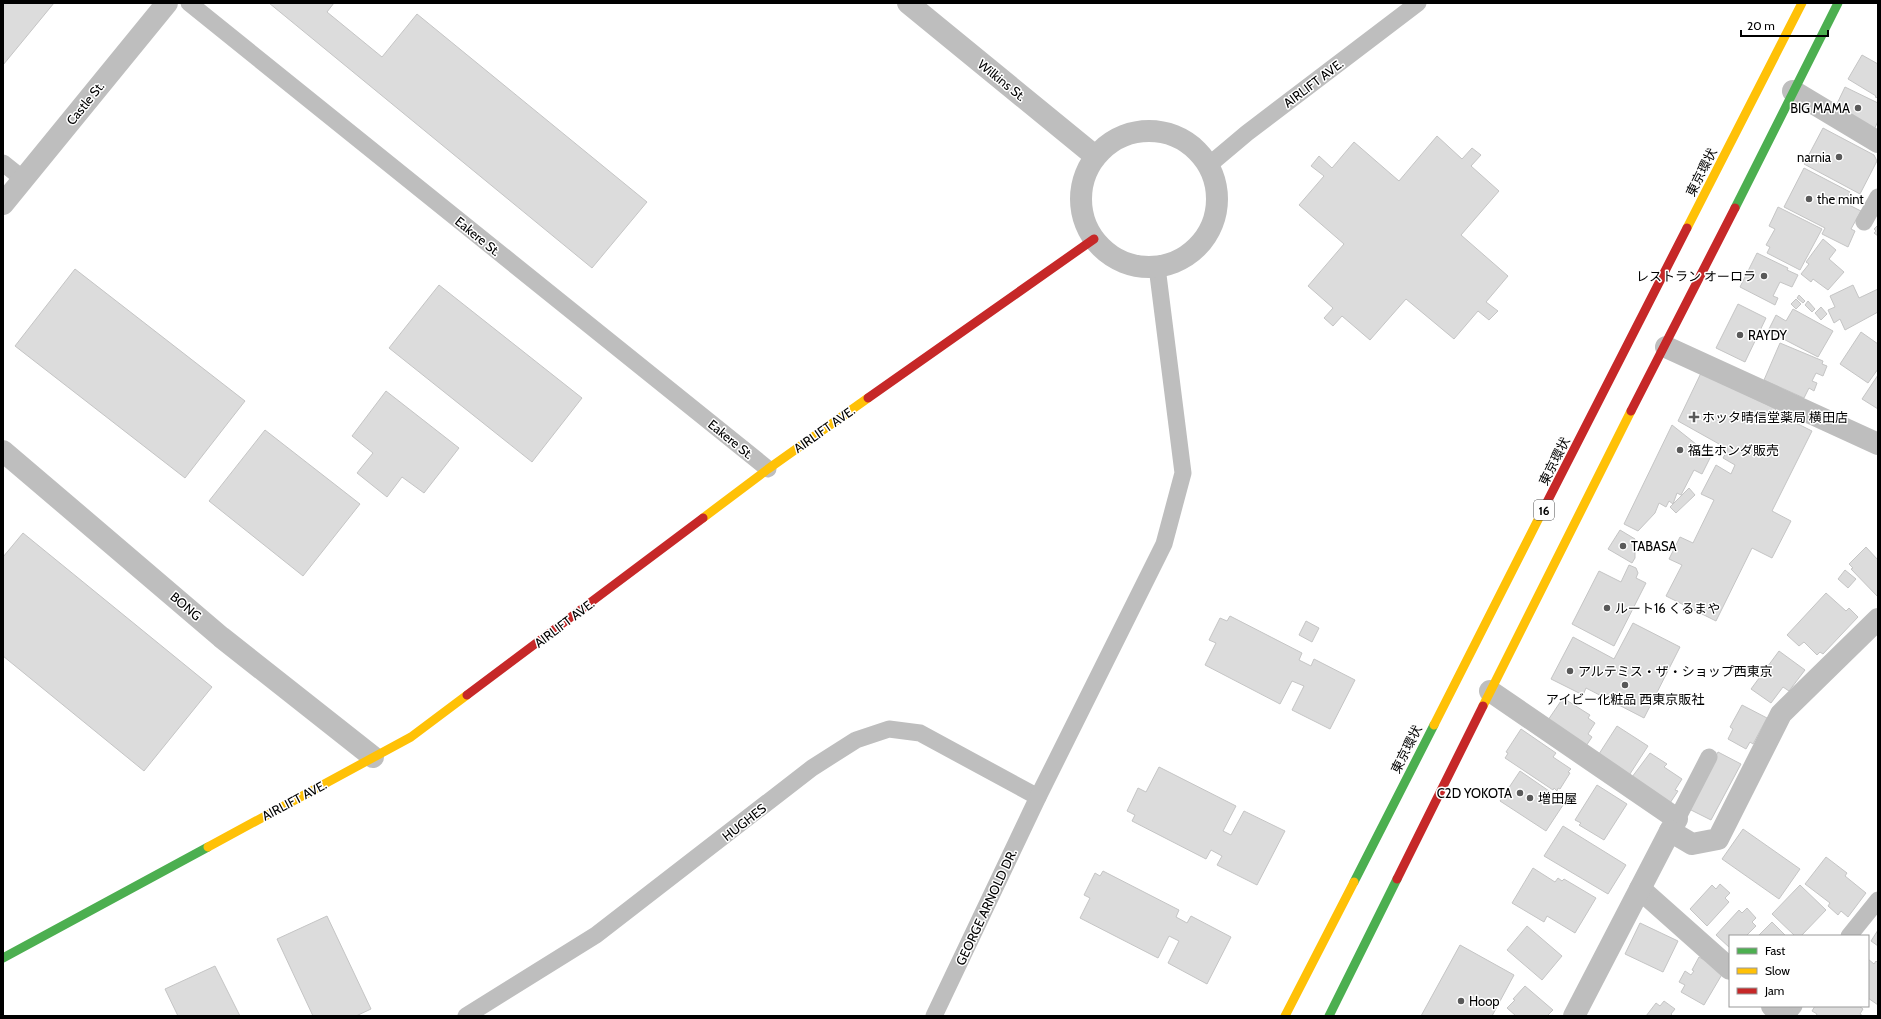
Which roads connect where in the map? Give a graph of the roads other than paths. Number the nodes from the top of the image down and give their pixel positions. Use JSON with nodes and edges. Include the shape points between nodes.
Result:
{"nodes":[{"id":1,"x":167,"y":3,"type":"edge"},
{"id":2,"x":188,"y":3,"type":"edge"},
{"id":3,"x":908,"y":3,"type":"edge"},
{"id":4,"x":1418,"y":3,"type":"edge"},
{"id":5,"x":1802,"y":3,"type":"edge"},
{"id":6,"x":1838,"y":3,"type":"edge"},
{"id":7,"x":1792,"y":91,"type":"junction"},
{"id":8,"x":1878,"y":142,"type":"edge"},
{"id":9,"x":1095,"y":156,"type":"junction"},
{"id":10,"x":3,"y":163,"type":"edge"},
{"id":11,"x":1209,"y":165,"type":"junction"},
{"id":12,"x":23,"y":179,"type":"junction"},
{"id":13,"x":1878,"y":197,"type":"edge"},
{"id":14,"x":3,"y":204,"type":"edge"},
{"id":15,"x":1864,"y":222,"type":"dead end"},
{"id":16,"x":1094,"y":239,"type":"junction"},
{"id":17,"x":1157,"y":267,"type":"junction"},
{"id":18,"x":1666,"y":347,"type":"junction"},
{"id":19,"x":1878,"y":444,"type":"edge"},
{"id":20,"x":3,"y":451,"type":"edge"},
{"id":21,"x":768,"y":469,"type":"junction"},
{"id":22,"x":1878,"y":619,"type":"edge"},
{"id":23,"x":1490,"y":691,"type":"junction"},
{"id":24,"x":373,"y":757,"type":"junction"},
{"id":25,"x":1709,"y":757,"type":"dead end"},
{"id":26,"x":1038,"y":797,"type":"junction"},
{"id":27,"x":1674,"y":825,"type":"junction"},
{"id":28,"x":1640,"y":889,"type":"junction"},
{"id":29,"x":1878,"y":900,"type":"edge"},
{"id":30,"x":1850,"y":935,"type":"edge"},
{"id":31,"x":3,"y":958,"type":"edge"},
{"id":32,"x":1729,"y":968,"type":"edge"},
{"id":33,"x":1773,"y":1007,"type":"edge"},
{"id":34,"x":1793,"y":1007,"type":"edge"},
{"id":35,"x":466,"y":1016,"type":"edge"},
{"id":36,"x":934,"y":1016,"type":"edge"},
{"id":37,"x":1285,"y":1016,"type":"edge"},
{"id":38,"x":1329,"y":1016,"type":"edge"},
{"id":39,"x":1574,"y":1016,"type":"edge"},
{"id":40,"x":1783,"y":1016,"type":"edge"},
{"id":41,"x":1786,"y":1016,"type":"edge"}],
"edges":[{"from":1,"to":12,"type":"street","name":"Castle St."},
{"from":2,"to":21,"type":"lane","name":"Eakere St."},
{"from":3,"to":9,"type":"street","name":"Wilkins St."},
{"from":4,"to":11,"type":"lane","name":"AIRLIFT AVE.","via":[[1247,133]]},
{"from":5,"to":37,"type":"main road","name":"東京環状","number":"16"},
{"from":6,"to":7,"type":"main road"},
{"from":7,"to":8,"type":"street"},
{"from":7,"to":18,"type":"main road"},
{"from":9,"to":11,"type":"street","via":[[1111,141],[1132,132],[1154,130],[1176,136],[1195,148]]},
{"from":9,"to":16,"type":"street","via":[[1081,188],[1081,206],[1085,223]]},
{"from":10,"to":12,"type":"lane"},
{"from":11,"to":17,"type":"street","via":[[1216,181],[1218,198],[1210,231],[1188,256]]},
{"from":12,"to":14,"type":"street","name":"Castle St."},
{"from":13,"to":15,"type":"lane"},
{"from":16,"to":17,"type":"street","via":[[1106,252],[1121,262],[1139,267]]},
{"from":16,"to":21,"type":"main road","name":"AIRLIFT AVE."},
{"from":17,"to":26,"type":"lane","name":"GEORGE ARNOLD DR.","via":[[1183,472],[1164,544]]},
{"from":18,"to":19,"type":"street"},
{"from":18,"to":23,"type":"main road"},
{"from":20,"to":24,"type":"street","name":"BONG","via":[[221,637]]},
{"from":21,"to":24,"type":"main road","name":"AIRLIFT AVE.","via":[[412,737]]},
{"from":22,"to":27,"type":"street","via":[[1781,714],[1718,839],[1692,844]]},
{"from":23,"to":27,"type":"street"},
{"from":23,"to":38,"type":"main road"},
{"from":24,"to":31,"type":"main road","name":"AIRLIFT AVE."},
{"from":25,"to":27,"type":"lane"},
{"from":26,"to":35,"type":"lane","name":"HUGHES","via":[[920,733],[889,729],[856,740],[812,768],[596,934]]},
{"from":26,"to":36,"type":"lane","name":"GEORGE ARNOLD DR."},
{"from":27,"to":28,"type":"street"},
{"from":28,"to":32,"type":"street"},
{"from":28,"to":39,"type":"street"},
{"from":29,"to":30,"type":"lane"},
{"from":33,"to":40,"type":"street"},
{"from":34,"to":41,"type":"lane"}]}
